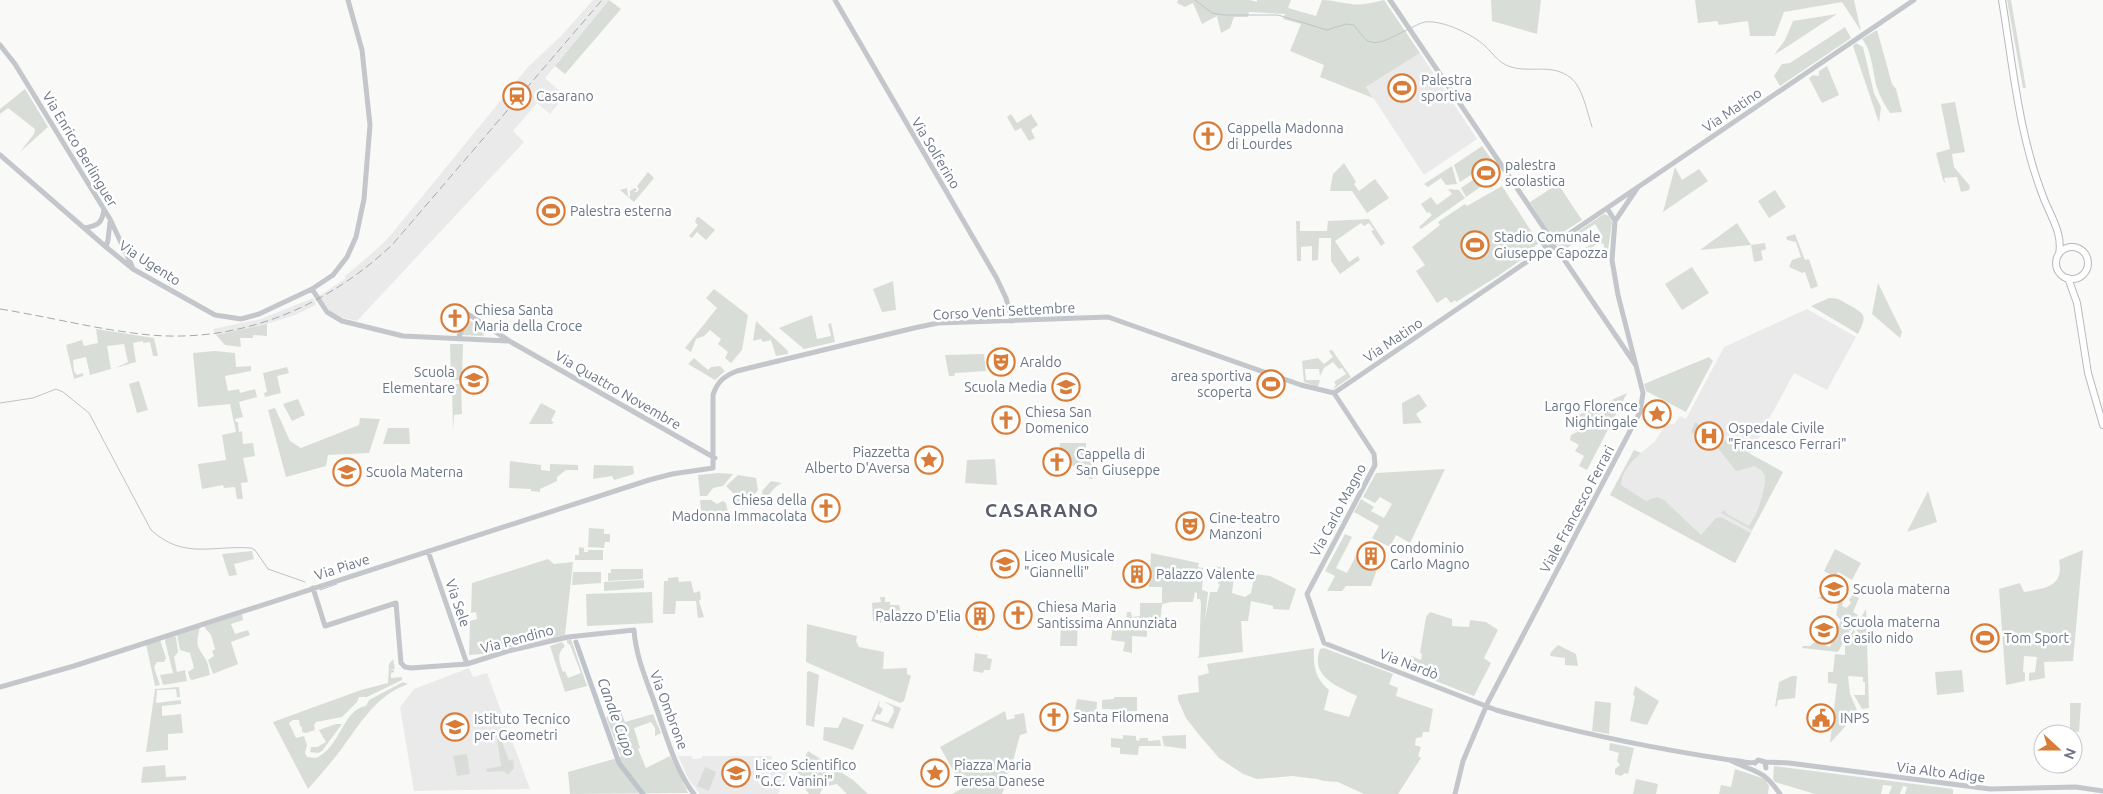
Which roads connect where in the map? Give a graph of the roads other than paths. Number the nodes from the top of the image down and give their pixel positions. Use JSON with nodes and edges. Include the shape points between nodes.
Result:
{"nodes":[{"id":1,"x":348,"y":0,"type":"edge"},
{"id":2,"x":835,"y":0,"type":"edge"},
{"id":3,"x":1390,"y":0,"type":"edge"},
{"id":4,"x":1914,"y":0,"type":"edge"},
{"id":5,"x":2002,"y":0,"type":"edge"},
{"id":6,"x":0,"y":45,"type":"edge"},
{"id":7,"x":0,"y":155,"type":"edge"},
{"id":8,"x":1638,"y":187,"type":"junction"},
{"id":9,"x":1607,"y":208,"type":"junction"},
{"id":10,"x":104,"y":210,"type":"junction"},
{"id":11,"x":110,"y":219,"type":"junction"},
{"id":12,"x":1615,"y":221,"type":"junction"},
{"id":13,"x":1542,"y":227,"type":"junction"},
{"id":14,"x":84,"y":228,"type":"junction"},
{"id":15,"x":2057,"y":229,"type":"junction"},
{"id":16,"x":1543,"y":242,"type":"junction"},
{"id":17,"x":1551,"y":243,"type":"junction"},
{"id":18,"x":106,"y":247,"type":"junction"},
{"id":19,"x":2072,"y":247,"type":"junction"},
{"id":20,"x":1538,"y":253,"type":"junction"},
{"id":21,"x":2059,"y":254,"type":"junction"},
{"id":22,"x":133,"y":269,"type":"junction"},
{"id":23,"x":2081,"y":276,"type":"junction"},
{"id":24,"x":2068,"y":278,"type":"junction"},
{"id":25,"x":312,"y":289,"type":"junction"},
{"id":26,"x":2077,"y":303,"type":"junction"},
{"id":27,"x":1012,"y":321,"type":"junction"},
{"id":28,"x":490,"y":328,"type":"junction"},
{"id":29,"x":458,"y":339,"type":"junction"},
{"id":30,"x":485,"y":340,"type":"junction"},
{"id":31,"x":511,"y":342,"type":"junction"},
{"id":32,"x":1636,"y":367,"type":"junction"},
{"id":33,"x":1334,"y":394,"type":"junction"},
{"id":34,"x":2103,"y":425,"type":"edge"},
{"id":35,"x":715,"y":458,"type":"junction"},
{"id":36,"x":428,"y":551,"type":"junction"},
{"id":37,"x":313,"y":588,"type":"junction"},
{"id":38,"x":634,"y":630,"type":"joint"},
{"id":39,"x":1324,"y":643,"type":"joint"},
{"id":40,"x":467,"y":664,"type":"junction"},
{"id":41,"x":0,"y":687,"type":"edge"},
{"id":42,"x":1486,"y":706,"type":"junction"},
{"id":43,"x":1730,"y":760,"type":"junction"},
{"id":44,"x":1756,"y":762,"type":"junction"},
{"id":45,"x":1762,"y":769,"type":"junction"},
{"id":46,"x":2103,"y":791,"type":"edge"},
{"id":47,"x":694,"y":794,"type":"edge"},
{"id":48,"x":1455,"y":794,"type":"edge"},
{"id":49,"x":1780,"y":794,"type":"edge"}],
"edges":[{"from":1,"to":25,"type":"street","name":"Via Ugento","via":[[362,50],[370,125],[364,199],[356,237],[347,257],[333,274]]},
{"from":2,"to":27,"type":"street","name":"Via Solferino","via":[[996,277]]},
{"from":3,"to":13,"type":"street"},
{"from":4,"to":8,"type":"street","name":"Via Matino"},
{"from":5,"to":15,"type":"main road","via":[[2026,147]]},
{"from":6,"to":10,"type":"street","name":"Via Enrico Berlinguer","via":[[15,64]]},
{"from":7,"to":14,"type":"street","name":"Via Ugento"},
{"from":8,"to":9,"type":"street","name":"Via Matino"},
{"from":8,"to":12,"type":"street","name":"Viale Francesco Ferrari"},
{"from":9,"to":12,"type":"street"},
{"from":9,"to":17,"type":"street","name":"Via Matino"},
{"from":10,"to":11,"type":"street","name":"Via Enrico Berlinguer"},
{"from":10,"to":14,"type":"street","via":[[102,221]]},
{"from":11,"to":18,"type":"street"},
{"from":11,"to":22,"type":"street","name":"Via Enrico Berlinguer"},
{"from":12,"to":32,"type":"street","name":"Viale Francesco Ferrari","via":[[1612,260]]},
{"from":13,"to":16,"type":"street"},
{"from":13,"to":17,"type":"street"},
{"from":14,"to":18,"type":"street","name":"Via Ugento"},
{"from":15,"to":19,"type":"main road"},
{"from":15,"to":21,"type":"main road"},
{"from":16,"to":17,"type":"street"},
{"from":16,"to":17,"type":"street"},
{"from":16,"to":20,"type":"street","name":"Via Matino"},
{"from":17,"to":20,"type":"street","name":"Via Matino"},
{"from":17,"to":32,"type":"street"},
{"from":18,"to":22,"type":"street","name":"Via Ugento"},
{"from":19,"to":21,"type":"main road"},
{"from":19,"to":23,"type":"main road","via":[[2082,250],[2087,258],[2087,268]]},
{"from":20,"to":33,"type":"street","name":"Via Matino"},
{"from":21,"to":24,"type":"main road","via":[[2056,261],[2058,269]]},
{"from":22,"to":25,"type":"street","name":"Via Ugento","via":[[210,313],[228,319],[253,316]]},
{"from":23,"to":24,"type":"main road"},
{"from":23,"to":26,"type":"main road"},
{"from":24,"to":26,"type":"main road"},
{"from":25,"to":29,"type":"street","name":"Via Quattro Novembre","via":[[323,307],[336,319],[403,336]]},
{"from":26,"to":34,"type":"main road","via":[[2088,372]]},
{"from":27,"to":33,"type":"street","name":"Corso Venti Settembre","via":[[1108,317]]},
{"from":27,"to":35,"type":"street","name":"Corso Venti Settembre","via":[[938,323],[725,376],[716,385],[713,395]]},
{"from":28,"to":29,"type":"street","name":"Via Quattro Novembre","via":[[468,314]]},
{"from":28,"to":30,"type":"street"},
{"from":28,"to":31,"type":"street","name":"Via Quattro Novembre"},
{"from":29,"to":30,"type":"street","name":"Via Quattro Novembre"},
{"from":30,"to":31,"type":"street","name":"Via Quattro Novembre"},
{"from":31,"to":35,"type":"street","name":"Via Quattro Novembre"},
{"from":32,"to":42,"type":"street","name":"Viale Francesco Ferrari","via":[[1643,392],[1638,418]]},
{"from":33,"to":39,"type":"street","name":"Via Carlo Magno","via":[[1374,454],[1375,465],[1307,594]]},
{"from":35,"to":36,"type":"street","name":"Via Piave","via":[[713,468],[649,480]]},
{"from":36,"to":37,"type":"street","name":"Via Piave"},
{"from":36,"to":40,"type":"street","name":"Via Sele"},
{"from":37,"to":40,"type":"street","name":"Via Pendino","via":[[325,626],[396,603],[401,663],[408,668]]},
{"from":37,"to":41,"type":"street","name":"Via Piave"},
{"from":38,"to":40,"type":"street","name":"Via Pendino","via":[[568,637]]},
{"from":38,"to":47,"type":"street","name":"Via Ombrone","via":[[642,670],[677,763]]},
{"from":39,"to":42,"type":"street","name":"Via Nardò"},
{"from":42,"to":43,"type":"street","name":"Via Alto Adige","via":[[1614,739]]},
{"from":42,"to":48,"type":"street","name":"Viale Francesco Ferrari","via":[[1463,761]]},
{"from":43,"to":44,"type":"street","name":"Via Alto Adige"},
{"from":43,"to":45,"type":"street","name":"Via Alto Adige"},
{"from":44,"to":45,"type":"street","name":"Via Alto Adige","via":[[1760,760]]},
{"from":44,"to":45,"type":"street","via":[[1754,768]]},
{"from":45,"to":46,"type":"street","name":"Via Alto Adige","via":[[1778,762],[1990,789],[2076,787]]},
{"from":45,"to":49,"type":"street"}]}
